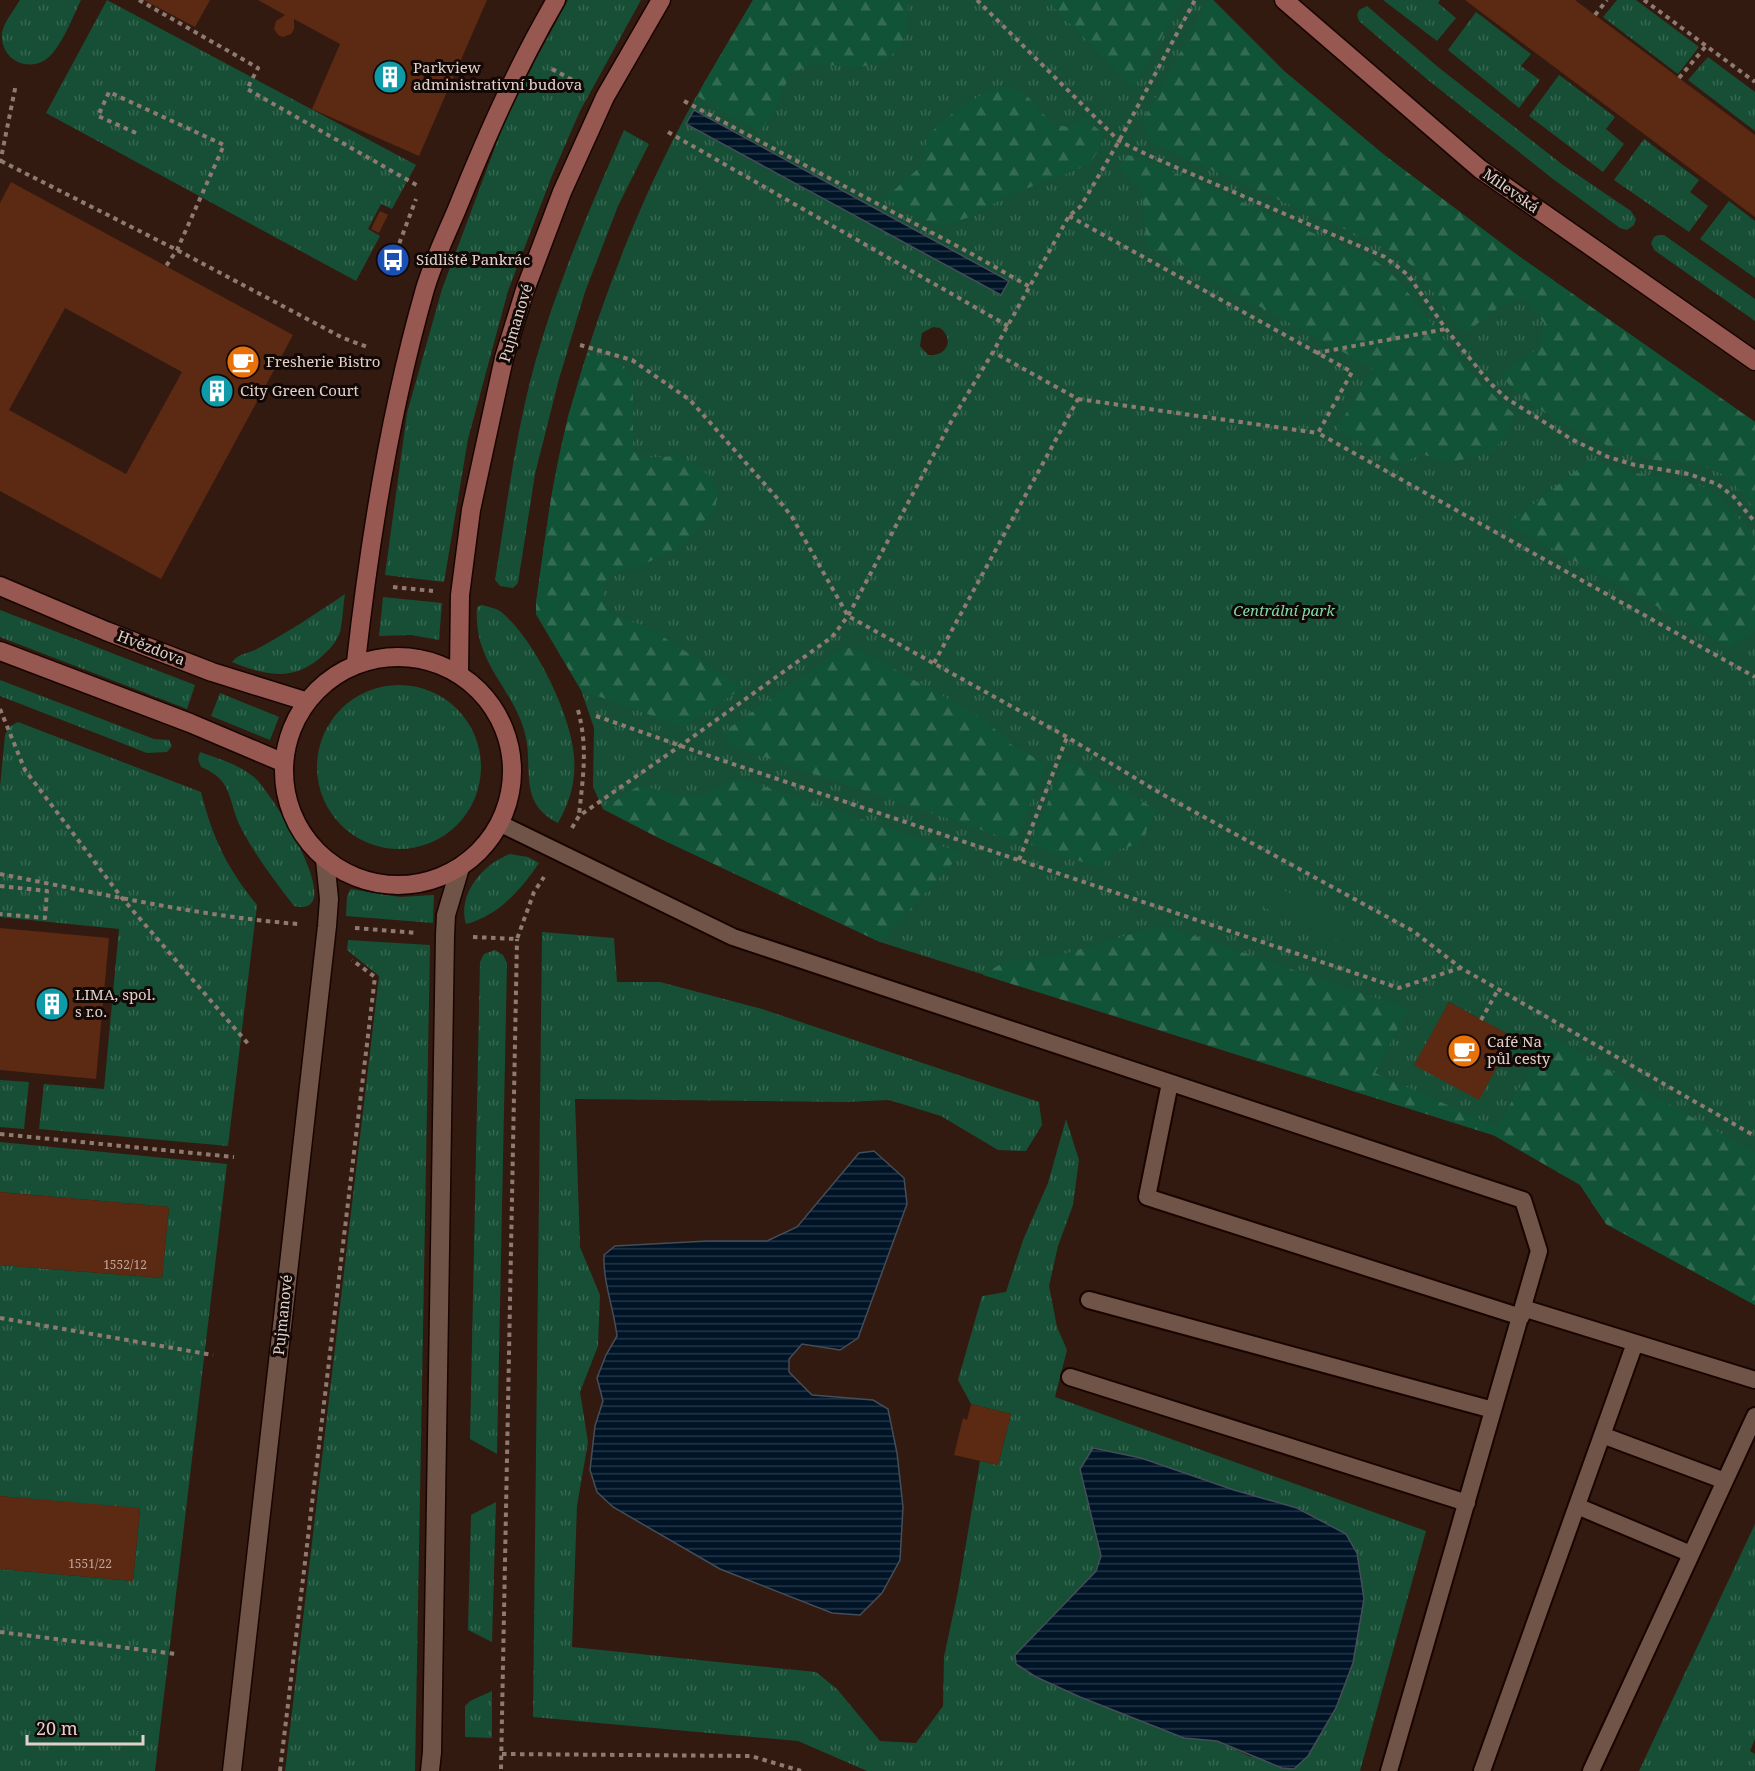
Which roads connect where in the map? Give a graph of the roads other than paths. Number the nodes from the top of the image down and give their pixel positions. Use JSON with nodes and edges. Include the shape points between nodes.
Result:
{"nodes":[{"id":1,"x":556,"y":0,"type":"edge"},
{"id":2,"x":661,"y":0,"type":"edge"},
{"id":3,"x":1284,"y":0,"type":"edge"},
{"id":4,"x":1755,"y":361,"type":"edge"},
{"id":5,"x":0,"y":586,"type":"edge"},
{"id":6,"x":0,"y":651,"type":"edge"},
{"id":7,"x":356,"y":662,"type":"junction"},
{"id":8,"x":459,"y":672,"type":"junction"},
{"id":9,"x":305,"y":701,"type":"junction"},
{"id":10,"x":282,"y":762,"type":"junction"},
{"id":11,"x":501,"y":824,"type":"junction"},
{"id":12,"x":325,"y":860,"type":"junction"},
{"id":13,"x":460,"y":868,"type":"junction"},
{"id":14,"x":1170,"y":1083,"type":"junction"},
{"id":15,"x":1089,"y":1300,"type":"dead end"},
{"id":16,"x":1522,"y":1312,"type":"junction"},
{"id":17,"x":1635,"y":1343,"type":"junction"},
{"id":18,"x":1070,"y":1377,"type":"dead end"},
{"id":19,"x":1755,"y":1380,"type":"edge"},
{"id":20,"x":1493,"y":1410,"type":"junction"},
{"id":21,"x":1755,"y":1416,"type":"edge"},
{"id":22,"x":1602,"y":1435,"type":"junction"},
{"id":23,"x":1725,"y":1481,"type":"junction"},
{"id":24,"x":1467,"y":1503,"type":"junction"},
{"id":25,"x":1577,"y":1506,"type":"junction"},
{"id":26,"x":1691,"y":1554,"type":"junction"},
{"id":27,"x":232,"y":1771,"type":"edge"},
{"id":28,"x":430,"y":1771,"type":"edge"},
{"id":29,"x":1389,"y":1771,"type":"edge"},
{"id":30,"x":1482,"y":1771,"type":"edge"},
{"id":31,"x":1591,"y":1771,"type":"edge"}],
"edges":[{"from":1,"to":7,"type":"street","via":[[499,107],[426,286],[393,413]]},
{"from":2,"to":8,"type":"street","name":"Pujmanové","via":[[605,97],[562,192],[504,358],[471,510],[460,595]]},
{"from":3,"to":4,"type":"street","name":"Milevská","via":[[1480,169]]},
{"from":5,"to":9,"type":"street","name":"Hvězdova","via":[[212,672]]},
{"from":6,"to":10,"type":"street"},
{"from":7,"to":8,"type":"street","via":[[390,655],[426,658]]},
{"from":7,"to":9,"type":"street"},
{"from":8,"to":11,"type":"street","via":[[491,701],[510,740],[513,783]]},
{"from":9,"to":10,"type":"street"},
{"from":10,"to":12,"type":"street","via":[[286,798],[300,832]]},
{"from":11,"to":13,"type":"street"},
{"from":11,"to":14,"type":"lane","via":[[733,937]]},
{"from":12,"to":13,"type":"street","via":[[356,878],[391,886],[427,883]]},
{"from":12,"to":27,"type":"street","name":"Pujmanové","via":[[327,926]]},
{"from":13,"to":28,"type":"street","via":[[446,915],[445,935]]},
{"from":14,"to":16,"type":"lane","via":[[1523,1200],[1539,1251]]},
{"from":14,"to":16,"type":"lane","via":[[1147,1197]]},
{"from":15,"to":20,"type":"lane"},
{"from":16,"to":17,"type":"lane"},
{"from":16,"to":20,"type":"lane"},
{"from":17,"to":19,"type":"lane"},
{"from":17,"to":22,"type":"lane"},
{"from":18,"to":24,"type":"lane"},
{"from":20,"to":24,"type":"lane"},
{"from":21,"to":23,"type":"lane"},
{"from":22,"to":23,"type":"lane"},
{"from":22,"to":25,"type":"lane"},
{"from":23,"to":26,"type":"lane"},
{"from":24,"to":29,"type":"lane"},
{"from":25,"to":26,"type":"lane"},
{"from":25,"to":30,"type":"lane"},
{"from":26,"to":31,"type":"lane"}]}
